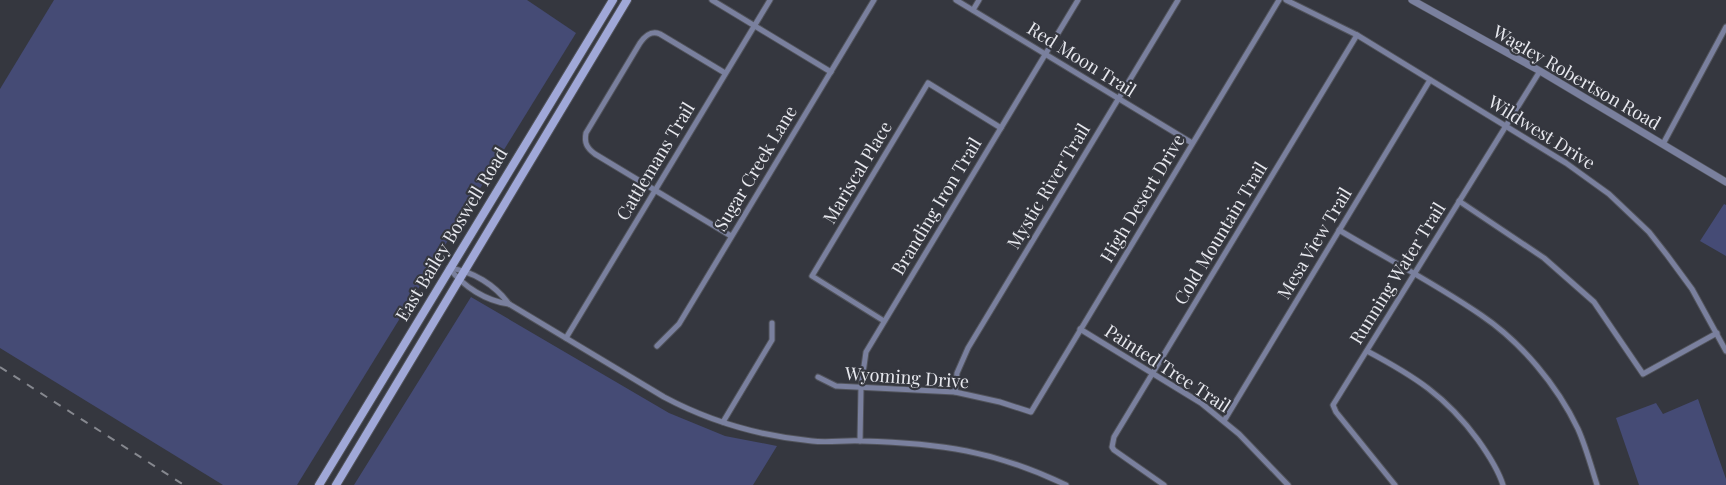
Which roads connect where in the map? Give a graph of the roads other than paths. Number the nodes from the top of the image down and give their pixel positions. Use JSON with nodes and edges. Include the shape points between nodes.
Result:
{"nodes":[{"id":1,"x":613,"y":0,"type":"edge"},
{"id":2,"x":627,"y":0,"type":"edge"},
{"id":3,"x":712,"y":0,"type":"edge"},
{"id":4,"x":770,"y":0,"type":"edge"},
{"id":5,"x":874,"y":0,"type":"edge"},
{"id":6,"x":956,"y":0,"type":"edge"},
{"id":7,"x":979,"y":0,"type":"edge"},
{"id":8,"x":1078,"y":0,"type":"edge"},
{"id":9,"x":1178,"y":0,"type":"edge"},
{"id":10,"x":1279,"y":0,"type":"edge"},
{"id":11,"x":1286,"y":0,"type":"edge"},
{"id":12,"x":1412,"y":0,"type":"edge"},
{"id":13,"x":973,"y":10,"type":"junction"},
{"id":14,"x":754,"y":26,"type":"junction"},
{"id":15,"x":1726,"y":27,"type":"edge"},
{"id":16,"x":1357,"y":35,"type":"junction"},
{"id":17,"x":1045,"y":54,"type":"junction"},
{"id":18,"x":1540,"y":70,"type":"junction"},
{"id":19,"x":831,"y":72,"type":"junction"},
{"id":20,"x":725,"y":73,"type":"junction"},
{"id":21,"x":1430,"y":80,"type":"junction"},
{"id":22,"x":1118,"y":99,"type":"junction"},
{"id":23,"x":1505,"y":125,"type":"junction"},
{"id":24,"x":1001,"y":128,"type":"junction"},
{"id":25,"x":1192,"y":143,"type":"junction"},
{"id":26,"x":1663,"y":144,"type":"junction"},
{"id":27,"x":1726,"y":182,"type":"edge"},
{"id":28,"x":655,"y":190,"type":"junction"},
{"id":29,"x":1459,"y":201,"type":"junction"},
{"id":30,"x":1339,"y":230,"type":"junction"},
{"id":31,"x":731,"y":236,"type":"junction"},
{"id":32,"x":449,"y":268,"type":"junction"},
{"id":33,"x":466,"y":270,"type":"junction"},
{"id":34,"x":1414,"y":275,"type":"junction"},
{"id":35,"x":459,"y":281,"type":"junction"},
{"id":36,"x":509,"y":304,"type":"junction"},
{"id":37,"x":884,"y":321,"type":"junction"},
{"id":38,"x":772,"y":323,"type":"dead end"},
{"id":39,"x":1080,"y":329,"type":"junction"},
{"id":40,"x":1717,"y":333,"type":"junction"},
{"id":41,"x":566,"y":338,"type":"junction"},
{"id":42,"x":657,"y":346,"type":"dead end"},
{"id":43,"x":1367,"y":351,"type":"junction"},
{"id":44,"x":1726,"y":351,"type":"edge"},
{"id":45,"x":1153,"y":374,"type":"junction"},
{"id":46,"x":818,"y":377,"type":"dead end"},
{"id":47,"x":861,"y":387,"type":"junction"},
{"id":48,"x":955,"y":392,"type":"junction"},
{"id":49,"x":366,"y":406,"type":"junction"},
{"id":50,"x":1030,"y":412,"type":"joint"},
{"id":51,"x":379,"y":414,"type":"junction"},
{"id":52,"x":1224,"y":421,"type":"junction"},
{"id":53,"x":723,"y":422,"type":"junction"},
{"id":54,"x":860,"y":441,"type":"junction"},
{"id":55,"x":319,"y":485,"type":"edge"},
{"id":56,"x":336,"y":485,"type":"edge"},
{"id":57,"x":1066,"y":485,"type":"edge"},
{"id":58,"x":1164,"y":485,"type":"edge"},
{"id":59,"x":1288,"y":485,"type":"edge"},
{"id":60,"x":1395,"y":485,"type":"edge"},
{"id":61,"x":1503,"y":485,"type":"edge"},
{"id":62,"x":1597,"y":485,"type":"edge"}],
"edges":[{"from":1,"to":32,"type":"main road","name":"East Bailey Boswell Road"},
{"from":2,"to":33,"type":"main road","name":"East Bailey Boswell Road"},
{"from":3,"to":14,"type":"street"},
{"from":4,"to":14,"type":"street","name":"Cattlemans Trail"},
{"from":5,"to":19,"type":"street","name":"Sugar Creek Lane"},
{"from":6,"to":13,"type":"street","name":"Red Moon Trail"},
{"from":7,"to":13,"type":"street"},
{"from":8,"to":17,"type":"street","name":"Branding Iron Trail"},
{"from":9,"to":22,"type":"street","name":"Mystic River Trail"},
{"from":10,"to":25,"type":"street","name":"High Desert Drive"},
{"from":11,"to":16,"type":"street","name":"Wildwest Drive"},
{"from":12,"to":18,"type":"street","name":"Wagley Robertson Road"},
{"from":13,"to":17,"type":"street","name":"Red Moon Trail"},
{"from":14,"to":19,"type":"street"},
{"from":14,"to":20,"type":"street","name":"Cattlemans Trail"},
{"from":15,"to":26,"type":"street"},
{"from":16,"to":21,"type":"street","name":"Wildwest Drive"},
{"from":16,"to":45,"type":"street","name":"Cold Mountain Trail"},
{"from":17,"to":22,"type":"street","name":"Red Moon Trail"},
{"from":17,"to":24,"type":"street","name":"Branding Iron Trail"},
{"from":18,"to":23,"type":"street","name":"Running Water Trail"},
{"from":18,"to":26,"type":"street","name":"Wagley Robertson Road"},
{"from":19,"to":31,"type":"street","name":"Sugar Creek Lane"},
{"from":20,"to":28,"type":"street","name":"Cattlemans Trail"},
{"from":20,"to":28,"type":"street","via":[[660,34],[650,33],[640,43],[586,133],[586,145],[595,154]]},
{"from":21,"to":23,"type":"street","name":"Wildwest Drive"},
{"from":21,"to":30,"type":"street","name":"Mesa View Trail"},
{"from":22,"to":25,"type":"street","name":"Red Moon Trail"},
{"from":22,"to":48,"type":"street","name":"Mystic River Trail","via":[[968,348],[957,373]]},
{"from":23,"to":29,"type":"street","name":"Running Water Trail"},
{"from":23,"to":40,"type":"street","name":"Wildwest Drive","via":[[1587,177],[1629,212],[1692,289]]},
{"from":24,"to":37,"type":"street","name":"Branding Iron Trail"},
{"from":24,"to":37,"type":"street","name":"Mariscal Place","via":[[928,83],[812,276]]},
{"from":25,"to":39,"type":"street","name":"High Desert Drive"},
{"from":26,"to":27,"type":"street","name":"Wagley Robertson Road"},
{"from":28,"to":31,"type":"street"},
{"from":28,"to":41,"type":"street","name":"Cattlemans Trail"},
{"from":29,"to":34,"type":"street","name":"Running Water Trail"},
{"from":29,"to":40,"type":"street","via":[[1544,258],[1594,302],[1643,374]]},
{"from":30,"to":34,"type":"street"},
{"from":30,"to":52,"type":"street","name":"Mesa View Trail"},
{"from":31,"to":42,"type":"street","name":"Sugar Creek Lane","via":[[679,324]]},
{"from":32,"to":33,"type":"street"},
{"from":32,"to":35,"type":"street"},
{"from":32,"to":49,"type":"main road","name":"East Bailey Boswell Road"},
{"from":33,"to":35,"type":"main road","name":"East Bailey Boswell Road"},
{"from":33,"to":36,"type":"street","via":[[500,292]]},
{"from":34,"to":43,"type":"street","name":"Running Water Trail"},
{"from":34,"to":62,"type":"street","via":[[1481,315],[1528,357],[1578,429]]},
{"from":35,"to":36,"type":"street","via":[[494,302]]},
{"from":35,"to":51,"type":"main road","name":"East Bailey Boswell Road"},
{"from":36,"to":41,"type":"street"},
{"from":37,"to":47,"type":"street","name":"Branding Iron Trail","via":[[866,352]]},
{"from":38,"to":53,"type":"street","via":[[772,340]]},
{"from":39,"to":45,"type":"street","name":"Painted Tree Trail"},
{"from":39,"to":50,"type":"street","name":"High Desert Drive"},
{"from":40,"to":44,"type":"street","name":"Wildwest Drive"},
{"from":41,"to":53,"type":"street","via":[[663,397]]},
{"from":43,"to":60,"type":"street","name":"Running Water Trail","via":[[1333,405]]},
{"from":43,"to":61,"type":"street","via":[[1404,371],[1461,417],[1489,455]]},
{"from":45,"to":52,"type":"street","name":"Painted Tree Trail"},
{"from":45,"to":58,"type":"street","name":"Cold Mountain Trail","via":[[1114,437],[1112,447]]},
{"from":46,"to":47,"type":"street","name":"Wyoming Drive","via":[[836,386]]},
{"from":47,"to":48,"type":"street","name":"Wyoming Drive"},
{"from":47,"to":54,"type":"street","name":"Branding Iron Trail"},
{"from":48,"to":50,"type":"street","name":"Wyoming Drive"},
{"from":49,"to":51,"type":"main road"},
{"from":49,"to":55,"type":"main road","name":"East Bailey Boswell Road"},
{"from":51,"to":56,"type":"main road","name":"East Bailey Boswell Road"},
{"from":52,"to":59,"type":"street","name":"Painted Tree Trail"},
{"from":53,"to":54,"type":"street","via":[[801,440]]},
{"from":54,"to":57,"type":"street","via":[[934,445],[982,454],[1023,465]]}]}
